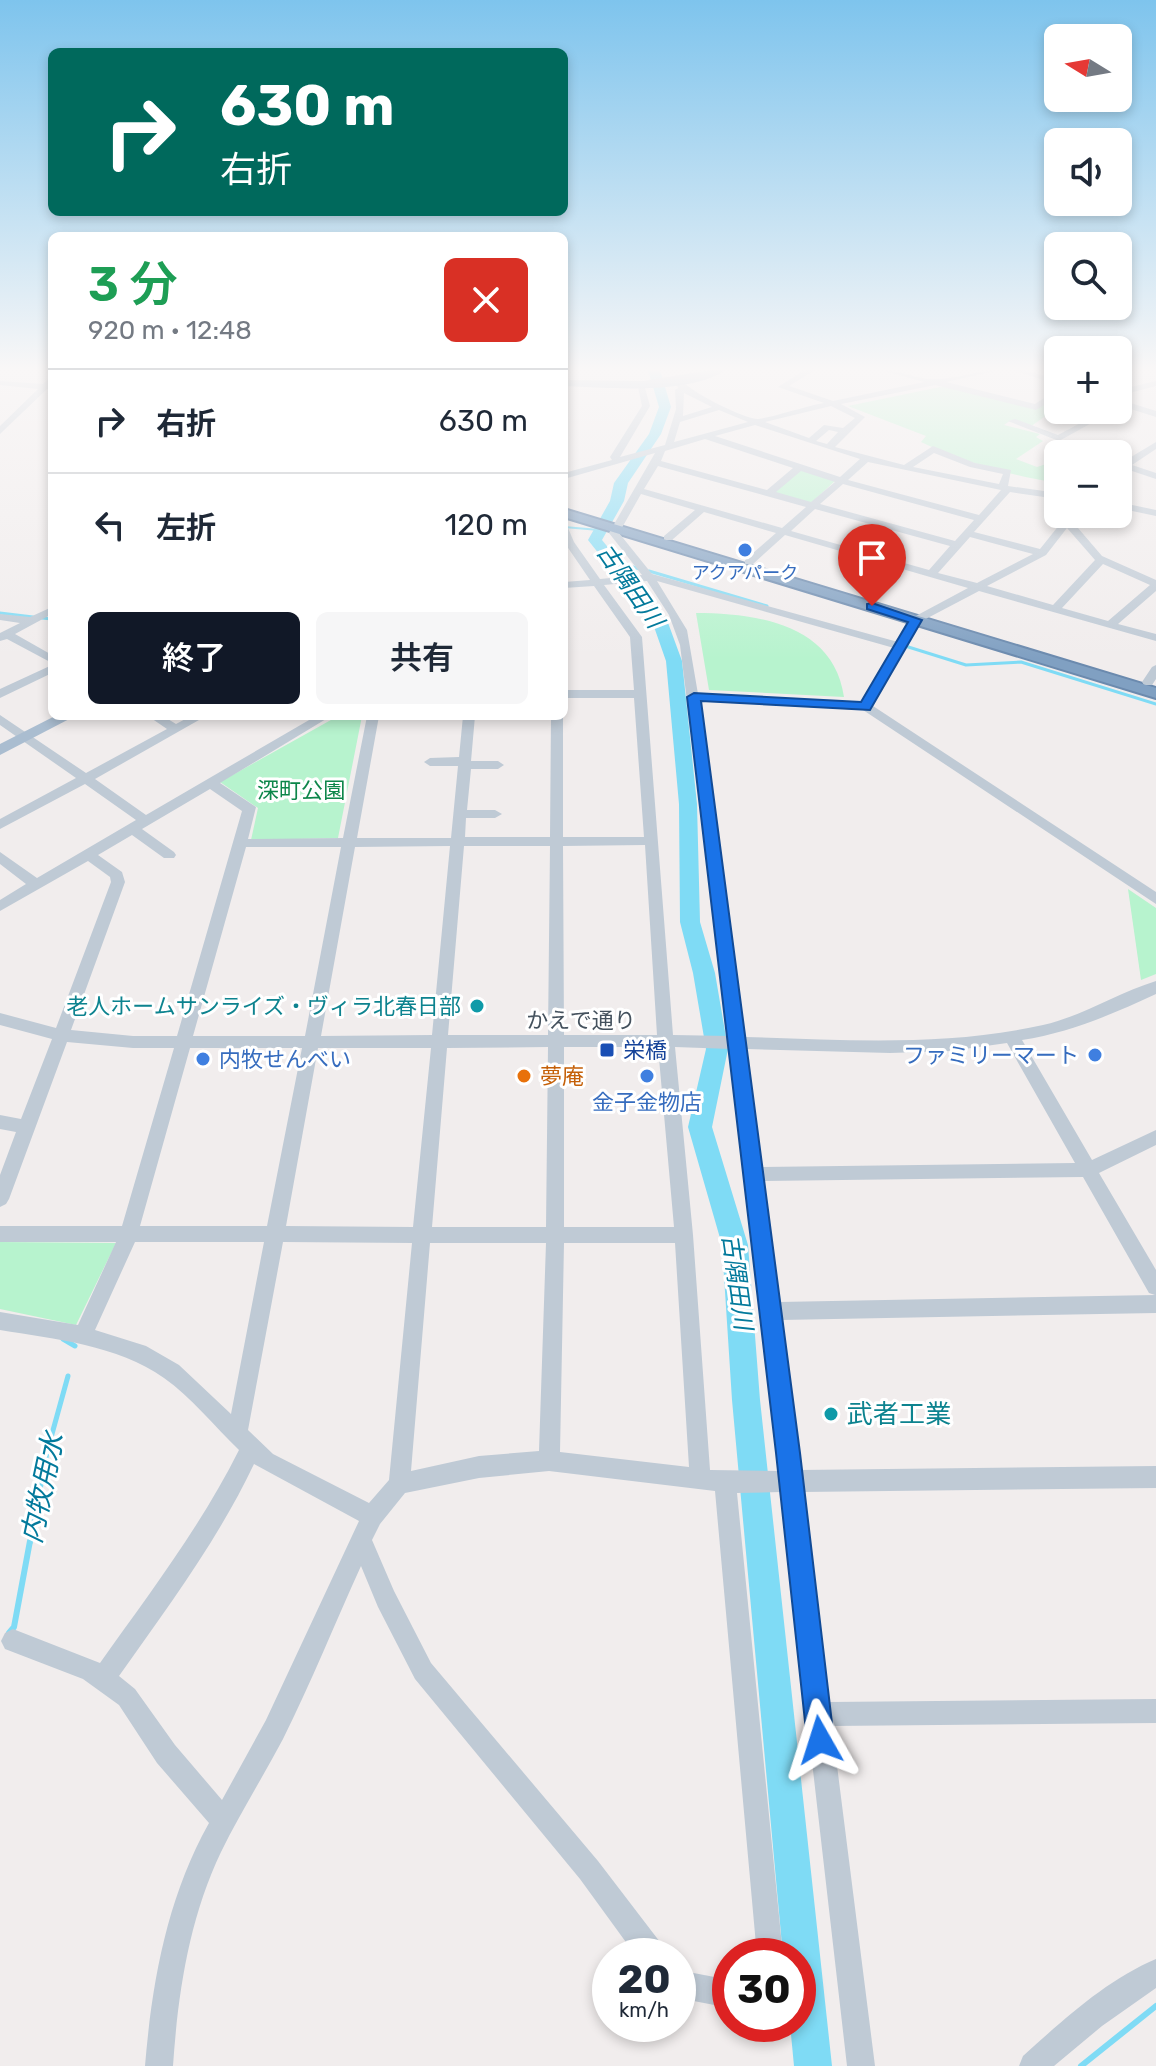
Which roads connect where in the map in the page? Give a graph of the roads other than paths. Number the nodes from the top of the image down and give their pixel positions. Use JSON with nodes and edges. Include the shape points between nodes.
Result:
{"nodes":[{"id":1,"x":598,"y":466,"type":"edge"},
{"id":2,"x":651,"y":466,"type":"edge"},
{"id":3,"x":698,"y":466,"type":"edge"},
{"id":4,"x":794,"y":466,"type":"edge"},
{"id":5,"x":857,"y":466,"type":"edge"},
{"id":6,"x":904,"y":466,"type":"edge"},
{"id":7,"x":980,"y":466,"type":"edge"},
{"id":8,"x":907,"y":467,"type":"joint"},
{"id":9,"x":799,"y":468,"type":"junction"},
{"id":10,"x":1132,"y":470,"type":"edge"},
{"id":11,"x":568,"y":475,"type":"edge"},
{"id":12,"x":1156,"y":476,"type":"edge"},
{"id":13,"x":840,"y":480,"type":"junction"},
{"id":14,"x":1005,"y":488,"type":"junction"},
{"id":15,"x":637,"y":490,"type":"junction"},
{"id":16,"x":769,"y":493,"type":"junction"},
{"id":17,"x":1044,"y":494,"type":"edge"},
{"id":18,"x":812,"y":505,"type":"junction"},
{"id":19,"x":568,"y":508,"type":"edge"},
{"id":20,"x":1132,"y":508,"type":"edge"},
{"id":21,"x":702,"y":509,"type":"junction"},
{"id":22,"x":1156,"y":513,"type":"edge"},
{"id":23,"x":568,"y":514,"type":"edge"},
{"id":24,"x":583,"y":516,"type":"junction"},
{"id":25,"x":980,"y":518,"type":"junction"},
{"id":26,"x":614,"y":525,"type":"junction"},
{"id":27,"x":1061,"y":528,"type":"edge"},
{"id":28,"x":1078,"y":528,"type":"edge"},
{"id":29,"x":782,"y":532,"type":"junction"},
{"id":30,"x":967,"y":533,"type":"junction"},
{"id":31,"x":668,"y":538,"type":"junction"},
{"id":32,"x":568,"y":540,"type":"edge"},
{"id":33,"x":956,"y":545,"type":"junction"},
{"id":34,"x":1042,"y":553,"type":"junction"},
{"id":35,"x":1101,"y":560,"type":"junction"},
{"id":36,"x":749,"y":562,"type":"junction"},
{"id":37,"x":930,"y":575,"type":"junction"},
{"id":38,"x":643,"y":576,"type":"junction"},
{"id":39,"x":598,"y":581,"type":"junction"},
{"id":40,"x":1156,"y":584,"type":"edge"},
{"id":41,"x":568,"y":585,"type":"edge"},
{"id":42,"x":979,"y":588,"type":"junction"},
{"id":43,"x":1054,"y":610,"type":"junction"},
{"id":44,"x":48,"y":612,"type":"edge"},
{"id":45,"x":0,"y":617,"type":"edge"},
{"id":46,"x":919,"y":617,"type":"junction"},
{"id":47,"x":33,"y":621,"type":"junction"},
{"id":48,"x":48,"y":623,"type":"edge"},
{"id":49,"x":1110,"y":625,"type":"junction"},
{"id":50,"x":4,"y":636,"type":"edge"},
{"id":51,"x":1156,"y":638,"type":"edge"},
{"id":52,"x":900,"y":646,"type":"junction"},
{"id":53,"x":48,"y":658,"type":"edge"},
{"id":54,"x":48,"y":671,"type":"edge"},
{"id":55,"x":1154,"y":682,"type":"edge"},
{"id":56,"x":0,"y":694,"type":"edge"},
{"id":57,"x":568,"y":694,"type":"edge"},
{"id":58,"x":641,"y":694,"type":"junction"},
{"id":59,"x":694,"y":697,"type":"junction"},
{"id":60,"x":866,"y":707,"type":"junction"},
{"id":61,"x":0,"y":719,"type":"edge"},
{"id":62,"x":59,"y":720,"type":"edge"},
{"id":63,"x":160,"y":720,"type":"edge"},
{"id":64,"x":192,"y":720,"type":"edge"},
{"id":65,"x":318,"y":720,"type":"edge"},
{"id":66,"x":372,"y":720,"type":"edge"},
{"id":67,"x":469,"y":720,"type":"edge"},
{"id":68,"x":557,"y":720,"type":"edge"},
{"id":69,"x":175,"y":729,"type":"junction"},
{"id":70,"x":26,"y":737,"type":"junction"},
{"id":71,"x":0,"y":750,"type":"edge"},
{"id":72,"x":430,"y":762,"type":"dead end"},
{"id":73,"x":465,"y":763,"type":"junction"},
{"id":74,"x":498,"y":765,"type":"dead end"},
{"id":75,"x":84,"y":780,"type":"junction"},
{"id":76,"x":210,"y":783,"type":"junction"},
{"id":77,"x":460,"y":814,"type":"junction"},
{"id":78,"x":495,"y":814,"type":"dead end"},
{"id":79,"x":145,"y":820,"type":"junction"},
{"id":80,"x":0,"y":825,"type":"edge"},
{"id":81,"x":131,"y":828,"type":"junction"},
{"id":82,"x":651,"y":841,"type":"junction"},
{"id":83,"x":457,"y":842,"type":"junction"},
{"id":84,"x":555,"y":842,"type":"junction"},
{"id":85,"x":242,"y":843,"type":"junction"},
{"id":86,"x":351,"y":843,"type":"junction"},
{"id":87,"x":88,"y":854,"type":"junction"},
{"id":88,"x":169,"y":855,"type":"dead end"},
{"id":89,"x":0,"y":857,"type":"edge"},
{"id":90,"x":36,"y":885,"type":"junction"},
{"id":91,"x":1156,"y":899,"type":"edge"},
{"id":92,"x":0,"y":906,"type":"edge"},
{"id":93,"x":1156,"y":987,"type":"edge"},
{"id":94,"x":0,"y":1019,"type":"edge"},
{"id":95,"x":61,"y":1035,"type":"junction"},
{"id":96,"x":1012,"y":1038,"type":"junction"},
{"id":97,"x":555,"y":1042,"type":"junction"},
{"id":98,"x":670,"y":1042,"type":"junction"},
{"id":99,"x":732,"y":1042,"type":"junction"},
{"id":100,"x":185,"y":1043,"type":"junction"},
{"id":101,"x":312,"y":1043,"type":"junction"},
{"id":102,"x":439,"y":1043,"type":"junction"},
{"id":103,"x":0,"y":1122,"type":"edge"},
{"id":104,"x":27,"y":1127,"type":"junction"},
{"id":105,"x":1156,"y":1137,"type":"edge"},
{"id":106,"x":1088,"y":1170,"type":"junction"},
{"id":107,"x":754,"y":1174,"type":"junction"},
{"id":108,"x":0,"y":1199,"type":"edge"},
{"id":109,"x":0,"y":1234,"type":"edge"},
{"id":110,"x":129,"y":1234,"type":"junction"},
{"id":111,"x":276,"y":1235,"type":"junction"},
{"id":112,"x":421,"y":1235,"type":"junction"},
{"id":113,"x":555,"y":1235,"type":"junction"},
{"id":114,"x":684,"y":1235,"type":"junction"},
{"id":115,"x":1156,"y":1287,"type":"edge"},
{"id":116,"x":1156,"y":1304,"type":"edge"},
{"id":117,"x":770,"y":1311,"type":"junction"},
{"id":118,"x":0,"y":1321,"type":"edge"},
{"id":119,"x":83,"y":1335,"type":"junction"},
{"id":120,"x":244,"y":1441,"type":"junction"},
{"id":121,"x":549,"y":1461,"type":"junction"},
{"id":122,"x":1156,"y":1477,"type":"edge"},
{"id":123,"x":700,"y":1480,"type":"junction"},
{"id":124,"x":782,"y":1481,"type":"junction"},
{"id":125,"x":725,"y":1482,"type":"junction"},
{"id":126,"x":399,"y":1484,"type":"junction"},
{"id":127,"x":372,"y":1516,"type":"junction"},
{"id":128,"x":361,"y":1540,"type":"junction"},
{"id":129,"x":13,"y":1641,"type":"dead end"},
{"id":130,"x":102,"y":1680,"type":"junction"},
{"id":131,"x":1156,"y":1711,"type":"edge"},
{"id":132,"x":818,"y":1714,"type":"junction"},
{"id":133,"x":224,"y":1821,"type":"junction"},
{"id":134,"x":640,"y":1938,"type":"edge"},
{"id":135,"x":768,"y":1938,"type":"edge"},
{"id":136,"x":1156,"y":1973,"type":"edge"},
{"id":137,"x":159,"y":2066,"type":"edge"},
{"id":138,"x":861,"y":2066,"type":"edge"},
{"id":139,"x":1033,"y":2066,"type":"edge"}],
"edges":[{"from":1,"to":11,"type":"street"},
{"from":2,"to":15,"type":"street"},
{"from":3,"to":16,"type":"street"},
{"from":4,"to":9,"type":"street"},
{"from":5,"to":13,"type":"street"},
{"from":6,"to":8,"type":"street"},
{"from":7,"to":14,"type":"street","via":[[1008,472]]},
{"from":8,"to":14,"type":"street"},
{"from":9,"to":13,"type":"street"},
{"from":9,"to":16,"type":"street"},
{"from":10,"to":12,"type":"street"},
{"from":13,"to":18,"type":"street"},
{"from":13,"to":25,"type":"street"},
{"from":14,"to":17,"type":"street"},
{"from":14,"to":25,"type":"street"},
{"from":15,"to":21,"type":"street"},
{"from":15,"to":26,"type":"street"},
{"from":16,"to":18,"type":"street"},
{"from":18,"to":29,"type":"street"},
{"from":18,"to":33,"type":"street"},
{"from":19,"to":24,"type":"highway"},
{"from":20,"to":22,"type":"street"},
{"from":21,"to":29,"type":"street"},
{"from":21,"to":31,"type":"street"},
{"from":23,"to":24,"type":"highway"},
{"from":24,"to":26,"type":"highway"},
{"from":25,"to":30,"type":"street"},
{"from":26,"to":31,"type":"highway"},
{"from":26,"to":38,"type":"street"},
{"from":26,"to":46,"type":"highway"},
{"from":27,"to":34,"type":"street"},
{"from":28,"to":35,"type":"street"},
{"from":29,"to":36,"type":"street"},
{"from":29,"to":37,"type":"street"},
{"from":30,"to":33,"type":"street"},
{"from":30,"to":34,"type":"street"},
{"from":31,"to":36,"type":"highway"},
{"from":32,"to":39,"type":"street"},
{"from":33,"to":37,"type":"street"},
{"from":34,"to":42,"type":"street"},
{"from":35,"to":40,"type":"street"},
{"from":35,"to":43,"type":"street"},
{"from":36,"to":46,"type":"highway"},
{"from":37,"to":42,"type":"street"},
{"from":38,"to":39,"type":"street"},
{"from":38,"to":52,"type":"street"},
{"from":38,"to":59,"type":"street","via":[[684,633]]},
{"from":39,"to":41,"type":"street"},
{"from":39,"to":58,"type":"street","via":[[636,637]]},
{"from":40,"to":49,"type":"street"},
{"from":42,"to":43,"type":"street"},
{"from":42,"to":46,"type":"street"},
{"from":43,"to":49,"type":"street"},
{"from":44,"to":47,"type":"street"},
{"from":45,"to":47,"type":"street"},
{"from":46,"to":52,"type":"street"},
{"from":46,"to":55,"type":"highway"},
{"from":47,"to":48,"type":"street"},
{"from":47,"to":50,"type":"street"},
{"from":49,"to":51,"type":"street"},
{"from":50,"to":53,"type":"street"},
{"from":52,"to":60,"type":"street"},
{"from":54,"to":56,"type":"street"},
{"from":57,"to":58,"type":"street"},
{"from":58,"to":82,"type":"street"},
{"from":59,"to":60,"type":"street"},
{"from":59,"to":99,"type":"street"},
{"from":60,"to":91,"type":"street"},
{"from":61,"to":70,"type":"street"},
{"from":62,"to":70,"type":"main road"},
{"from":63,"to":69,"type":"street"},
{"from":64,"to":69,"type":"street"},
{"from":65,"to":76,"type":"street"},
{"from":66,"to":86,"type":"street"},
{"from":67,"to":73,"type":"street"},
{"from":68,"to":84,"type":"street"},
{"from":69,"to":75,"type":"street"},
{"from":70,"to":71,"type":"main road"},
{"from":70,"to":75,"type":"street"},
{"from":72,"to":73,"type":"street"},
{"from":73,"to":74,"type":"street"},
{"from":73,"to":77,"type":"street"},
{"from":75,"to":79,"type":"street"},
{"from":75,"to":80,"type":"street"},
{"from":76,"to":79,"type":"street"},
{"from":76,"to":85,"type":"street","via":[[249,807]]},
{"from":77,"to":78,"type":"street"},
{"from":77,"to":83,"type":"street"},
{"from":79,"to":81,"type":"street"},
{"from":81,"to":87,"type":"street"},
{"from":81,"to":88,"type":"street"},
{"from":82,"to":84,"type":"street"},
{"from":82,"to":98,"type":"street"},
{"from":83,"to":84,"type":"street"},
{"from":83,"to":86,"type":"street"},
{"from":83,"to":102,"type":"street"},
{"from":84,"to":97,"type":"street"},
{"from":85,"to":86,"type":"street"},
{"from":85,"to":100,"type":"street"},
{"from":86,"to":101,"type":"street"},
{"from":87,"to":90,"type":"street"},
{"from":87,"to":95,"type":"street","via":[[117,875],[118,882]]},
{"from":89,"to":90,"type":"street"},
{"from":90,"to":92,"type":"street"},
{"from":93,"to":96,"type":"street","name":"かえで通り","via":[[1074,1022]]},
{"from":94,"to":95,"type":"street","name":"かえで通り"},
{"from":95,"to":100,"type":"street","name":"かえで通り"},
{"from":95,"to":104,"type":"street"},
{"from":96,"to":99,"type":"street","name":"かえで通り","via":[[890,1047]]},
{"from":96,"to":106,"type":"street"},
{"from":97,"to":98,"type":"street","name":"かえで通り"},
{"from":97,"to":102,"type":"street","name":"かえで通り"},
{"from":97,"to":113,"type":"street"},
{"from":98,"to":99,"type":"street","name":"かえで通り"},
{"from":98,"to":114,"type":"street"},
{"from":99,"to":107,"type":"street"},
{"from":100,"to":101,"type":"street","name":"かえで通り"},
{"from":100,"to":110,"type":"street"},
{"from":101,"to":102,"type":"street","name":"かえで通り"},
{"from":101,"to":111,"type":"street"},
{"from":102,"to":112,"type":"street"},
{"from":103,"to":104,"type":"street"},
{"from":104,"to":108,"type":"street"},
{"from":105,"to":106,"type":"street"},
{"from":106,"to":107,"type":"street"},
{"from":106,"to":115,"type":"street"},
{"from":107,"to":117,"type":"street"},
{"from":109,"to":110,"type":"street"},
{"from":110,"to":111,"type":"street"},
{"from":110,"to":119,"type":"street"},
{"from":111,"to":112,"type":"street"},
{"from":111,"to":120,"type":"street"},
{"from":112,"to":113,"type":"street"},
{"from":112,"to":126,"type":"street"},
{"from":113,"to":114,"type":"street"},
{"from":113,"to":121,"type":"street"},
{"from":114,"to":123,"type":"street"},
{"from":116,"to":117,"type":"street"},
{"from":117,"to":124,"type":"street"},
{"from":118,"to":119,"type":"street"},
{"from":119,"to":120,"type":"street","via":[[139,1353],[172,1372]]},
{"from":120,"to":127,"type":"street","via":[[266,1461]]},
{"from":120,"to":130,"type":"street","via":[[227,1497]]},
{"from":121,"to":123,"type":"street"},
{"from":121,"to":126,"type":"street","via":[[479,1467]]},
{"from":122,"to":124,"type":"street"},
{"from":123,"to":125,"type":"street"},
{"from":124,"to":125,"type":"street"},
{"from":124,"to":132,"type":"street"},
{"from":125,"to":135,"type":"street"},
{"from":126,"to":127,"type":"street"},
{"from":127,"to":128,"type":"street"},
{"from":128,"to":133,"type":"street","via":[[275,1729]]},
{"from":128,"to":134,"type":"street","via":[[423,1671]]},
{"from":129,"to":130,"type":"street","via":[[90,1670]]},
{"from":130,"to":133,"type":"street","via":[[127,1697],[166,1754]]},
{"from":131,"to":132,"type":"street"},
{"from":132,"to":138,"type":"street"},
{"from":133,"to":137,"type":"street","via":[[176,1942]]},
{"from":136,"to":139,"type":"street","via":[[1074,2028]]}]}
